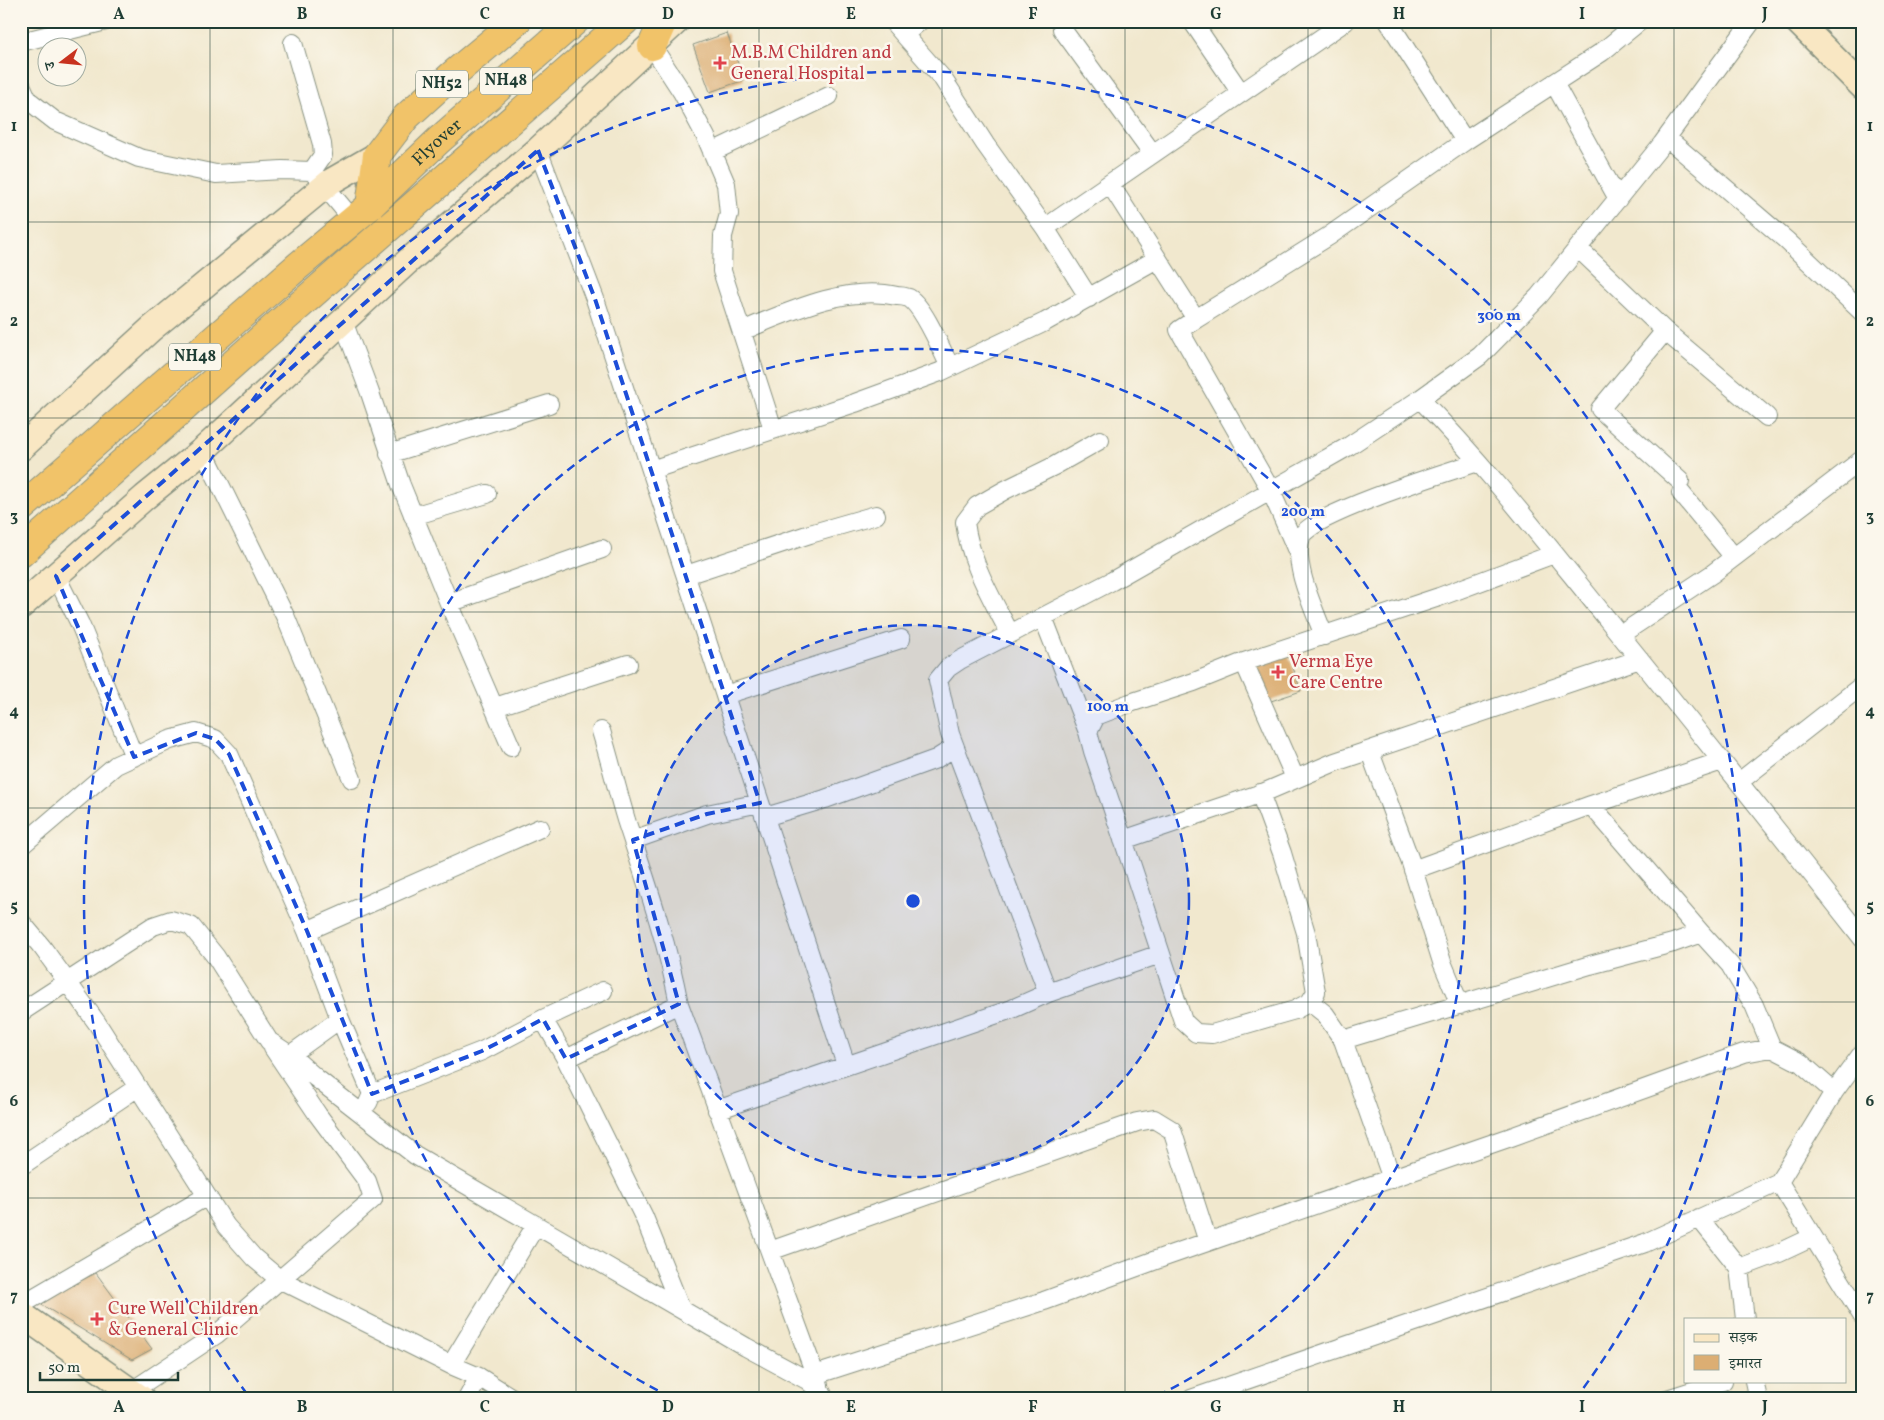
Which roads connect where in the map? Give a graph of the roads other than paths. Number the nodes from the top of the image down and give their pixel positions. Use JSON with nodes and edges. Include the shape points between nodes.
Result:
{"nodes":[{"id":1,"x":106,"y":21,"type":"edge"},
{"id":2,"x":575,"y":21,"type":"edge"},
{"id":3,"x":625,"y":21,"type":"edge"},
{"id":4,"x":662,"y":21,"type":"edge"},
{"id":5,"x":677,"y":21,"type":"edge"},
{"id":6,"x":892,"y":21,"type":"edge"},
{"id":7,"x":920,"y":21,"type":"edge"},
{"id":8,"x":1192,"y":21,"type":"edge"},
{"id":9,"x":1388,"y":21,"type":"edge"},
{"id":10,"x":1640,"y":21,"type":"edge"},
{"id":11,"x":1752,"y":21,"type":"edge"},
{"id":12,"x":1796,"y":21,"type":"edge"},
{"id":13,"x":512,"y":23,"type":"edge"},
{"id":14,"x":1336,"y":24,"type":"edge"},
{"id":15,"x":1062,"y":29,"type":"dead end"},
{"id":16,"x":904,"y":35,"type":"junction"},
{"id":17,"x":21,"y":42,"type":"edge"},
{"id":18,"x":293,"y":43,"type":"dead end"},
{"id":19,"x":652,"y":46,"type":"junction"},
{"id":20,"x":1554,"y":83,"type":"junction"},
{"id":21,"x":21,"y":85,"type":"edge"},
{"id":22,"x":1863,"y":87,"type":"edge"},
{"id":23,"x":1241,"y":94,"type":"junction"},
{"id":24,"x":829,"y":96,"type":"dead end"},
{"id":25,"x":1667,"y":138,"type":"junction"},
{"id":26,"x":1465,"y":141,"type":"junction"},
{"id":27,"x":538,"y":150,"type":"junction"},
{"id":28,"x":712,"y":152,"type":"junction"},
{"id":29,"x":1153,"y":154,"type":"junction"},
{"id":30,"x":377,"y":155,"type":"junction"},
{"id":31,"x":318,"y":179,"type":"junction"},
{"id":32,"x":1110,"y":184,"type":"junction"},
{"id":33,"x":1618,"y":198,"type":"junction"},
{"id":34,"x":361,"y":213,"type":"junction"},
{"id":35,"x":1045,"y":228,"type":"junction"},
{"id":36,"x":1578,"y":248,"type":"junction"},
{"id":37,"x":1157,"y":259,"type":"junction"},
{"id":38,"x":1089,"y":298,"type":"junction"},
{"id":39,"x":1863,"y":313,"type":"edge"},
{"id":40,"x":1196,"y":319,"type":"junction"},
{"id":41,"x":343,"y":321,"type":"junction"},
{"id":42,"x":742,"y":331,"type":"junction"},
{"id":43,"x":1665,"y":331,"type":"junction"},
{"id":44,"x":950,"y":367,"type":"junction"},
{"id":45,"x":1420,"y":399,"type":"junction"},
{"id":46,"x":549,"y":404,"type":"dead end"},
{"id":47,"x":1767,"y":417,"type":"dead end"},
{"id":48,"x":773,"y":429,"type":"junction"},
{"id":49,"x":1100,"y":440,"type":"dead end"},
{"id":50,"x":21,"y":448,"type":"edge"},
{"id":51,"x":203,"y":450,"type":"junction"},
{"id":52,"x":389,"y":454,"type":"junction"},
{"id":53,"x":1863,"y":459,"type":"edge"},
{"id":54,"x":1478,"y":462,"type":"junction"},
{"id":55,"x":651,"y":470,"type":"junction"},
{"id":56,"x":1271,"y":491,"type":"junction"},
{"id":57,"x":487,"y":494,"type":"dead end"},
{"id":58,"x":21,"y":508,"type":"edge"},
{"id":59,"x":876,"y":515,"type":"dead end"},
{"id":60,"x":414,"y":516,"type":"junction"},
{"id":61,"x":602,"y":549,"type":"dead end"},
{"id":62,"x":21,"y":553,"type":"edge"},
{"id":63,"x":1298,"y":553,"type":"junction"},
{"id":64,"x":1554,"y":554,"type":"junction"},
{"id":65,"x":1734,"y":557,"type":"junction"},
{"id":66,"x":686,"y":575,"type":"junction"},
{"id":67,"x":56,"y":576,"type":"junction"},
{"id":68,"x":449,"y":603,"type":"junction"},
{"id":69,"x":21,"y":606,"type":"edge"},
{"id":70,"x":1043,"y":617,"type":"junction"},
{"id":71,"x":1010,"y":634,"type":"junction"},
{"id":72,"x":1620,"y":635,"type":"junction"},
{"id":73,"x":1324,"y":636,"type":"junction"},
{"id":74,"x":900,"y":639,"type":"dead end"},
{"id":75,"x":1640,"y":659,"type":"junction"},
{"id":76,"x":1244,"y":662,"type":"junction"},
{"id":77,"x":628,"y":664,"type":"dead end"},
{"id":78,"x":1862,"y":687,"type":"edge"},
{"id":79,"x":725,"y":695,"type":"junction"},
{"id":80,"x":495,"y":707,"type":"junction"},
{"id":81,"x":601,"y":731,"type":"dead end"},
{"id":82,"x":1088,"y":732,"type":"junction"},
{"id":83,"x":511,"y":747,"type":"dead end"},
{"id":84,"x":955,"y":747,"type":"junction"},
{"id":85,"x":1370,"y":752,"type":"junction"},
{"id":86,"x":134,"y":756,"type":"junction"},
{"id":87,"x":1722,"y":761,"type":"junction"},
{"id":88,"x":1295,"y":778,"type":"junction"},
{"id":89,"x":352,"y":779,"type":"dead end"},
{"id":90,"x":1739,"y":782,"type":"junction"},
{"id":91,"x":1260,"y":793,"type":"junction"},
{"id":92,"x":1592,"y":805,"type":"junction"},
{"id":93,"x":762,"y":810,"type":"junction"},
{"id":94,"x":540,"y":828,"type":"dead end"},
{"id":95,"x":633,"y":840,"type":"junction"},
{"id":96,"x":1123,"y":840,"type":"junction"},
{"id":97,"x":21,"y":846,"type":"edge"},
{"id":98,"x":1413,"y":870,"type":"junction"},
{"id":99,"x":21,"y":922,"type":"edge"},
{"id":100,"x":307,"y":931,"type":"junction"},
{"id":101,"x":1701,"y":933,"type":"junction"},
{"id":102,"x":1863,"y":939,"type":"edge"},
{"id":103,"x":1160,"y":954,"type":"junction"},
{"id":104,"x":67,"y":981,"type":"junction"},
{"id":105,"x":603,"y":991,"type":"dead end"},
{"id":106,"x":1048,"y":993,"type":"junction"},
{"id":107,"x":1310,"y":1002,"type":"junction"},
{"id":108,"x":679,"y":1004,"type":"junction"},
{"id":109,"x":1460,"y":1005,"type":"junction"},
{"id":110,"x":21,"y":1012,"type":"edge"},
{"id":111,"x":340,"y":1019,"type":"junction"},
{"id":112,"x":543,"y":1019,"type":"junction"},
{"id":113,"x":1343,"y":1040,"type":"junction"},
{"id":114,"x":268,"y":1041,"type":"junction"},
{"id":115,"x":1772,"y":1048,"type":"junction"},
{"id":116,"x":1863,"y":1052,"type":"edge"},
{"id":117,"x":290,"y":1055,"type":"junction"},
{"id":118,"x":566,"y":1059,"type":"junction"},
{"id":119,"x":846,"y":1065,"type":"junction"},
{"id":120,"x":138,"y":1087,"type":"junction"},
{"id":121,"x":1834,"y":1092,"type":"junction"},
{"id":122,"x":372,"y":1094,"type":"junction"},
{"id":123,"x":716,"y":1110,"type":"junction"},
{"id":124,"x":362,"y":1114,"type":"junction"},
{"id":125,"x":21,"y":1166,"type":"edge"},
{"id":126,"x":1392,"y":1179,"type":"junction"},
{"id":127,"x":1779,"y":1182,"type":"junction"},
{"id":128,"x":207,"y":1196,"type":"junction"},
{"id":129,"x":1699,"y":1218,"type":"junction"},
{"id":130,"x":536,"y":1225,"type":"junction"},
{"id":131,"x":1813,"y":1237,"type":"junction"},
{"id":132,"x":1208,"y":1242,"type":"junction"},
{"id":133,"x":770,"y":1251,"type":"junction"},
{"id":134,"x":1739,"y":1268,"type":"junction"},
{"id":135,"x":279,"y":1279,"type":"junction"},
{"id":136,"x":21,"y":1305,"type":"edge"},
{"id":137,"x":681,"y":1309,"type":"junction"},
{"id":138,"x":21,"y":1314,"type":"edge"},
{"id":139,"x":1863,"y":1316,"type":"edge"},
{"id":140,"x":1745,"y":1318,"type":"edge"},
{"id":141,"x":451,"y":1365,"type":"junction"},
{"id":142,"x":815,"y":1375,"type":"junction"},
{"id":143,"x":479,"y":1377,"type":"junction"},
{"id":144,"x":1720,"y":1382,"type":"edge"},
{"id":145,"x":1754,"y":1382,"type":"edge"},
{"id":146,"x":131,"y":1396,"type":"edge"},
{"id":147,"x":823,"y":1396,"type":"edge"},
{"id":148,"x":1198,"y":1398,"type":"edge"},
{"id":149,"x":467,"y":1399,"type":"edge"},
{"id":150,"x":514,"y":1399,"type":"edge"},
{"id":151,"x":1667,"y":1399,"type":"edge"},
{"id":152,"x":1758,"y":1399,"type":"edge"}],
"edges":[{"from":1,"to":17,"type":"street"},
{"from":2,"to":34,"type":"highway","name":"Flyover","number":"NH48"},
{"from":3,"to":62,"type":"highway","number":"NH48"},
{"from":4,"to":19,"type":"highway"},
{"from":5,"to":19,"type":"street"},
{"from":6,"to":16,"type":"street"},
{"from":7,"to":16,"type":"street"},
{"from":8,"to":23,"type":"street"},
{"from":9,"to":26,"type":"street"},
{"from":10,"to":20,"type":"street","via":[[1602,52]]},
{"from":11,"to":25,"type":"street"},
{"from":12,"to":22,"type":"street"},
{"from":13,"to":30,"type":"highway","number":"NH52","via":[[406,117]]},
{"from":14,"to":23,"type":"street"},
{"from":15,"to":29,"type":"street"},
{"from":16,"to":35,"type":"street","via":[[942,79]]},
{"from":18,"to":31,"type":"street","via":[[322,144]]},
{"from":19,"to":27,"type":"street"},
{"from":19,"to":28,"type":"street","via":[[682,92]]},
{"from":20,"to":26,"type":"street"},
{"from":20,"to":33,"type":"street"},
{"from":21,"to":31,"type":"street","via":[[28,100],[55,121],[139,158],[216,174],[282,170]]},
{"from":23,"to":29,"type":"street"},
{"from":24,"to":28,"type":"street"},
{"from":25,"to":33,"type":"street"},
{"from":25,"to":39,"type":"street","via":[[1786,240]]},
{"from":26,"to":40,"type":"street","via":[[1329,236]]},
{"from":27,"to":41,"type":"street"},
{"from":27,"to":55,"type":"street","via":[[595,300]]},
{"from":28,"to":42,"type":"street","via":[[726,184],[728,207],[722,271]]},
{"from":29,"to":32,"type":"street"},
{"from":30,"to":31,"type":"street"},
{"from":30,"to":34,"type":"highway","number":"NH52"},
{"from":31,"to":34,"type":"street"},
{"from":31,"to":50,"type":"street"},
{"from":32,"to":35,"type":"street"},
{"from":32,"to":37,"type":"street"},
{"from":33,"to":36,"type":"street"},
{"from":34,"to":58,"type":"highway","number":"NH48"},
{"from":35,"to":38,"type":"street"},
{"from":36,"to":43,"type":"street"},
{"from":36,"to":45,"type":"street","via":[[1539,296],[1480,356]]},
{"from":37,"to":38,"type":"street"},
{"from":37,"to":40,"type":"street"},
{"from":38,"to":44,"type":"street"},
{"from":40,"to":56,"type":"street","via":[[1179,330]]},
{"from":41,"to":51,"type":"street"},
{"from":41,"to":52,"type":"street"},
{"from":42,"to":44,"type":"street","via":[[800,308],[853,294],[881,292],[909,298],[926,319]]},
{"from":42,"to":48,"type":"street"},
{"from":43,"to":47,"type":"street"},
{"from":43,"to":65,"type":"street","via":[[1600,409],[1681,487]]},
{"from":44,"to":48,"type":"street","via":[[855,403]]},
{"from":45,"to":54,"type":"street"},
{"from":45,"to":56,"type":"street","via":[[1350,446]]},
{"from":46,"to":52,"type":"street"},
{"from":48,"to":55,"type":"street"},
{"from":49,"to":71,"type":"street","via":[[977,506],[966,522],[968,541],[979,573]]},
{"from":51,"to":67,"type":"street"},
{"from":51,"to":89,"type":"street","via":[[286,618]]},
{"from":52,"to":60,"type":"street"},
{"from":53,"to":65,"type":"street"},
{"from":54,"to":63,"type":"street","via":[[1340,511],[1311,525],[1301,535]]},
{"from":54,"to":64,"type":"street"},
{"from":55,"to":66,"type":"street"},
{"from":56,"to":63,"type":"street"},
{"from":56,"to":70,"type":"street"},
{"from":57,"to":60,"type":"street"},
{"from":59,"to":66,"type":"street"},
{"from":60,"to":68,"type":"street"},
{"from":61,"to":68,"type":"street"},
{"from":63,"to":73,"type":"street"},
{"from":64,"to":72,"type":"street"},
{"from":64,"to":73,"type":"street"},
{"from":65,"to":72,"type":"street"},
{"from":66,"to":79,"type":"street"},
{"from":67,"to":69,"type":"street"},
{"from":67,"to":86,"type":"street","via":[[80,624]]},
{"from":68,"to":80,"type":"street"},
{"from":70,"to":71,"type":"street"},
{"from":70,"to":82,"type":"street"},
{"from":71,"to":84,"type":"street","via":[[960,660],[938,680]]},
{"from":72,"to":75,"type":"street"},
{"from":73,"to":76,"type":"street"},
{"from":74,"to":79,"type":"street"},
{"from":75,"to":85,"type":"street"},
{"from":75,"to":87,"type":"street"},
{"from":76,"to":82,"type":"street","via":[[1096,716]]},
{"from":76,"to":88,"type":"street"},
{"from":77,"to":80,"type":"street"},
{"from":78,"to":90,"type":"street"},
{"from":79,"to":93,"type":"street"},
{"from":80,"to":83,"type":"street"},
{"from":81,"to":95,"type":"street"},
{"from":82,"to":96,"type":"street"},
{"from":84,"to":93,"type":"street","via":[[936,759],[826,799]]},
{"from":84,"to":106,"type":"street"},
{"from":85,"to":88,"type":"street"},
{"from":85,"to":98,"type":"street"},
{"from":86,"to":97,"type":"street","via":[[116,765]]},
{"from":86,"to":100,"type":"street","via":[[196,733],[215,739],[229,754]]},
{"from":87,"to":90,"type":"street"},
{"from":87,"to":92,"type":"street"},
{"from":88,"to":91,"type":"street"},
{"from":90,"to":102,"type":"street"},
{"from":91,"to":96,"type":"street"},
{"from":91,"to":107,"type":"street","via":[[1306,933],[1316,992]]},
{"from":92,"to":98,"type":"street"},
{"from":92,"to":101,"type":"street"},
{"from":93,"to":95,"type":"street","via":[[707,814]]},
{"from":93,"to":119,"type":"street"},
{"from":94,"to":100,"type":"street"},
{"from":95,"to":108,"type":"street","via":[[650,891]]},
{"from":96,"to":103,"type":"street"},
{"from":98,"to":109,"type":"street","via":[[1442,962]]},
{"from":99,"to":104,"type":"street"},
{"from":100,"to":111,"type":"street"},
{"from":101,"to":109,"type":"street"},
{"from":101,"to":115,"type":"street","via":[[1730,965],[1754,1005]]},
{"from":103,"to":106,"type":"street"},
{"from":103,"to":107,"type":"street","via":[[1183,1021],[1196,1033],[1212,1034],[1296,1010]]},
{"from":104,"to":110,"type":"street"},
{"from":104,"to":114,"type":"street","via":[[153,926],[171,920],[191,926],[216,957]]},
{"from":104,"to":120,"type":"street"},
{"from":105,"to":112,"type":"street"},
{"from":106,"to":119,"type":"street","via":[[1012,1009]]},
{"from":107,"to":113,"type":"street","via":[[1325,1014]]},
{"from":108,"to":118,"type":"street"},
{"from":108,"to":123,"type":"street"},
{"from":109,"to":113,"type":"street"},
{"from":111,"to":117,"type":"street"},
{"from":111,"to":122,"type":"street"},
{"from":112,"to":118,"type":"street"},
{"from":112,"to":122,"type":"street","via":[[482,1050]]},
{"from":113,"to":126,"type":"street"},
{"from":114,"to":117,"type":"street"},
{"from":114,"to":135,"type":"street","via":[[367,1181],[373,1199]]},
{"from":115,"to":121,"type":"street","via":[[1801,1063]]},
{"from":115,"to":126,"type":"street","via":[[1744,1052]]},
{"from":116,"to":121,"type":"street"},
{"from":117,"to":124,"type":"street"},
{"from":118,"to":137,"type":"street","via":[[644,1216]]},
{"from":119,"to":123,"type":"street"},
{"from":120,"to":125,"type":"street"},
{"from":120,"to":128,"type":"street"},
{"from":121,"to":127,"type":"street"},
{"from":122,"to":124,"type":"street"},
{"from":123,"to":133,"type":"street"},
{"from":124,"to":130,"type":"street","via":[[415,1155]]},
{"from":126,"to":132,"type":"street"},
{"from":127,"to":129,"type":"street"},
{"from":127,"to":131,"type":"street"},
{"from":128,"to":135,"type":"street","via":[[226,1226],[254,1258]]},
{"from":128,"to":136,"type":"street"},
{"from":129,"to":134,"type":"street"},
{"from":129,"to":148,"type":"street","via":[[1645,1243]]},
{"from":130,"to":137,"type":"street"},
{"from":130,"to":141,"type":"street"},
{"from":131,"to":134,"type":"street"},
{"from":131,"to":139,"type":"street"},
{"from":132,"to":133,"type":"street","via":[[1172,1130],[1154,1119],[1137,1122]]},
{"from":132,"to":142,"type":"street","via":[[1044,1301]]},
{"from":133,"to":142,"type":"street"},
{"from":134,"to":140,"type":"street"},
{"from":135,"to":141,"type":"street"},
{"from":135,"to":146,"type":"street","via":[[217,1334]]},
{"from":137,"to":147,"type":"street","via":[[807,1380]]},
{"from":138,"to":146,"type":"street"},
{"from":141,"to":143,"type":"street"},
{"from":142,"to":147,"type":"street"},
{"from":143,"to":149,"type":"street"},
{"from":143,"to":150,"type":"street"},
{"from":144,"to":151,"type":"street"},
{"from":145,"to":152,"type":"street"}]}
